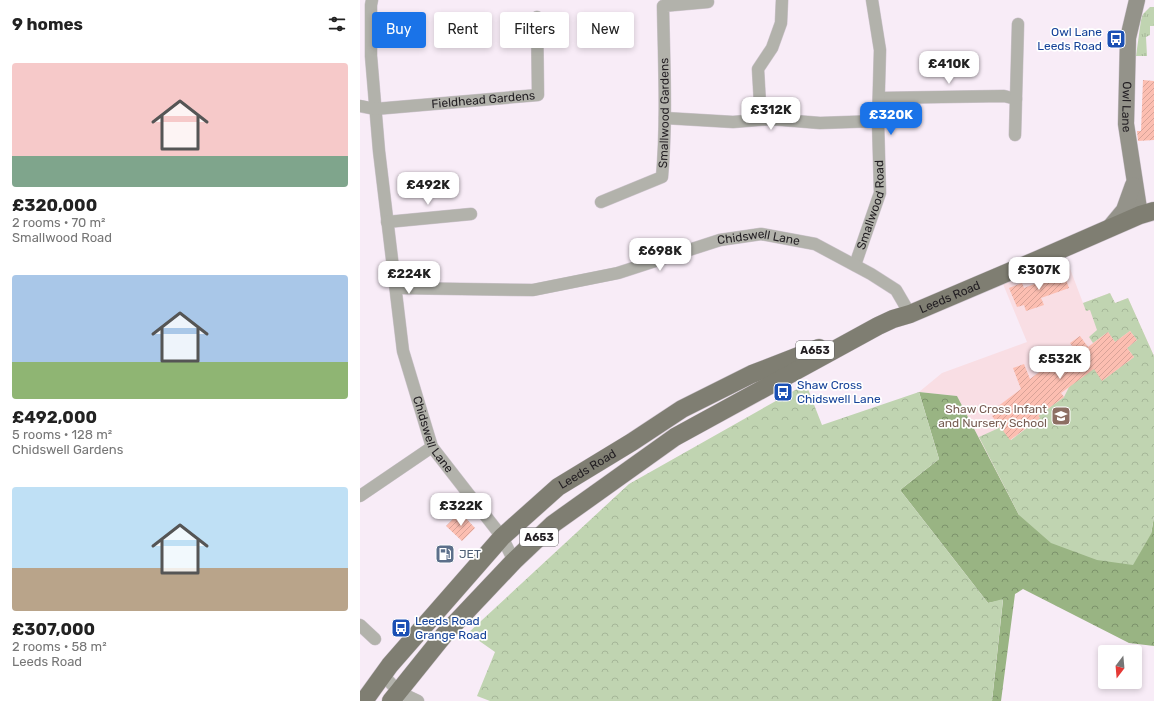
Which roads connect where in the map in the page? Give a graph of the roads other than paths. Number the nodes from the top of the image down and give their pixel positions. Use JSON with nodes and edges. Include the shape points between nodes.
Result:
{"nodes":[{"id":1,"x":782,"y":0,"type":"edge"},
{"id":2,"x":872,"y":0,"type":"edge"},
{"id":3,"x":1137,"y":0,"type":"edge"},
{"id":4,"x":708,"y":2,"type":"dead end"},
{"id":5,"x":368,"y":3,"type":"edge"},
{"id":6,"x":1018,"y":24,"type":"dead end"},
{"id":7,"x":537,"y":48,"type":"edge"},
{"id":8,"x":879,"y":98,"type":"junction"},
{"id":9,"x":1016,"y":99,"type":"junction"},
{"id":10,"x":360,"y":106,"type":"edge"},
{"id":11,"x":375,"y":109,"type":"junction"},
{"id":12,"x":665,"y":118,"type":"junction"},
{"id":13,"x":770,"y":119,"type":"junction"},
{"id":14,"x":878,"y":121,"type":"junction"},
{"id":15,"x":1015,"y":135,"type":"dead end"},
{"id":16,"x":1134,"y":182,"type":"junction"},
{"id":17,"x":601,"y":202,"type":"dead end"},
{"id":18,"x":1147,"y":213,"type":"edge"},
{"id":19,"x":471,"y":214,"type":"dead end"},
{"id":20,"x":387,"y":222,"type":"junction"},
{"id":21,"x":1109,"y":228,"type":"junction"},
{"id":22,"x":855,"y":265,"type":"junction"},
{"id":23,"x":396,"y":288,"type":"junction"},
{"id":24,"x":910,"y":314,"type":"junction"},
{"id":25,"x":878,"y":326,"type":"junction"},
{"id":26,"x":432,"y":446,"type":"junction"},
{"id":27,"x":360,"y":496,"type":"edge"},
{"id":28,"x":502,"y":537,"type":"junction"},
{"id":29,"x":514,"y":561,"type":"junction"},
{"id":30,"x":360,"y":625,"type":"edge"},
{"id":31,"x":375,"y":639,"type":"dead end"},
{"id":32,"x":383,"y":675,"type":"junction"},
{"id":33,"x":395,"y":696,"type":"edge"},
{"id":34,"x":364,"y":701,"type":"edge"},
{"id":35,"x":418,"y":701,"type":"edge"}],
"edges":[{"from":1,"to":13,"type":"street","via":[[781,23],[772,48],[758,69],[760,104]]},
{"from":2,"to":8,"type":"street","name":"Smallwood Road","via":[[880,50]]},
{"from":3,"to":16,"type":"main road","name":"Owl Lane","via":[[1128,38],[1126,124]]},
{"from":4,"to":12,"type":"street","name":"Smallwood Gardens","via":[[663,6]]},
{"from":5,"to":11,"type":"street","name":"Chidswell Lane"},
{"from":6,"to":9,"type":"street"},
{"from":7,"to":11,"type":"street","name":"Fieldhead Gardens","via":[[538,95]]},
{"from":8,"to":9,"type":"street","via":[[1004,96]]},
{"from":8,"to":14,"type":"street","name":"Smallwood Road"},
{"from":9,"to":15,"type":"street"},
{"from":10,"to":11,"type":"street"},
{"from":11,"to":20,"type":"street","name":"Chidswell Lane"},
{"from":12,"to":13,"type":"street","via":[[733,122]]},
{"from":12,"to":17,"type":"street","name":"Smallwood Gardens","via":[[662,176]]},
{"from":13,"to":14,"type":"street","via":[[820,123]]},
{"from":14,"to":22,"type":"street","name":"Smallwood Road","via":[[880,193]]},
{"from":16,"to":18,"type":"main road","name":"Owl Lane"},
{"from":16,"to":21,"type":"main road","via":[[1124,210]]},
{"from":18,"to":21,"type":"main road","name":"Leeds Road","number":"A653"},
{"from":19,"to":20,"type":"street"},
{"from":20,"to":23,"type":"street","name":"Chidswell Lane"},
{"from":21,"to":24,"type":"main road","name":"Leeds Road","number":"A653"},
{"from":22,"to":23,"type":"street","name":"Chidswell Lane","via":[[815,244],[760,234],[720,240],[618,273],[533,290]]},
{"from":22,"to":24,"type":"street","name":"Chidswell Lane","via":[[896,290]]},
{"from":23,"to":26,"type":"street","name":"Chidswell Lane","via":[[403,351]]},
{"from":24,"to":25,"type":"main road","name":"Leeds Road","number":"A653"},
{"from":25,"to":28,"type":"main road","name":"Leeds Road","number":"A653","via":[[752,374],[682,409],[558,487]]},
{"from":25,"to":29,"type":"main road","name":"Leeds Road","number":"A653","via":[[675,437],[553,524]]},
{"from":26,"to":27,"type":"street"},
{"from":26,"to":28,"type":"street","name":"Chidswell Lane"},
{"from":28,"to":29,"type":"street","name":"Chidswell Lane"},
{"from":28,"to":32,"type":"main road","name":"Leeds Road","number":"A653"},
{"from":29,"to":33,"type":"main road","name":"Leeds Road","number":"A653","via":[[444,635]]},
{"from":30,"to":31,"type":"street"},
{"from":32,"to":33,"type":"street"},
{"from":32,"to":34,"type":"main road","name":"Leeds Road","number":"A653"},
{"from":33,"to":35,"type":"street"}]}
